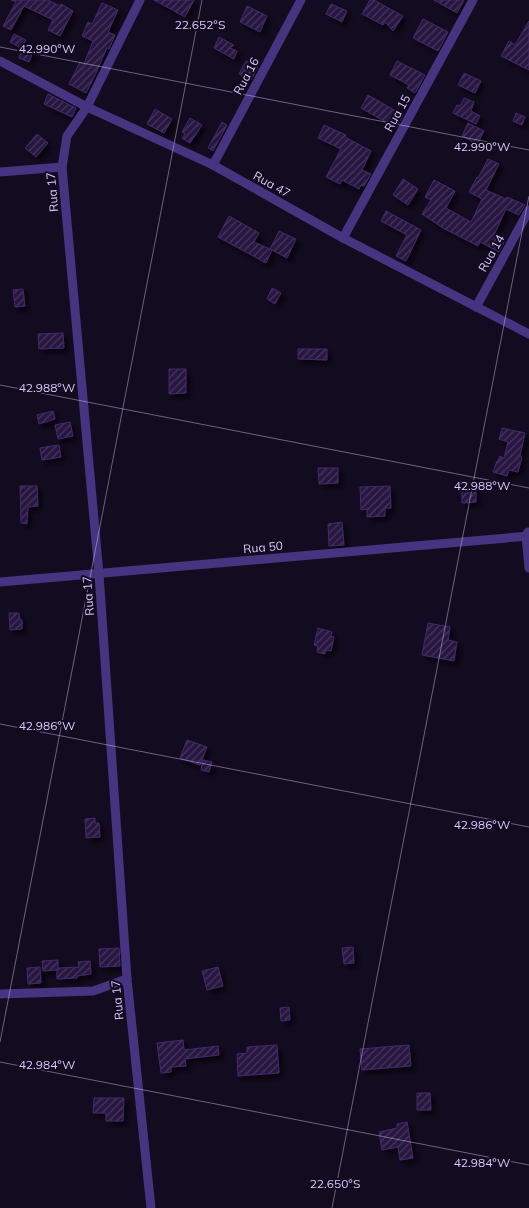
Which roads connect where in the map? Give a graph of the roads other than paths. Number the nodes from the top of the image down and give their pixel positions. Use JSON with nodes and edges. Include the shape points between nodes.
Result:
{"nodes":[{"id":1,"x":140,"y":0,"type":"edge"},
{"id":2,"x":302,"y":0,"type":"edge"},
{"id":3,"x":473,"y":0,"type":"edge"},
{"id":4,"x":0,"y":61,"type":"edge"},
{"id":5,"x":87,"y":107,"type":"junction"},
{"id":6,"x":213,"y":164,"type":"junction"},
{"id":7,"x":62,"y":167,"type":"junction"},
{"id":8,"x":0,"y":172,"type":"edge"},
{"id":9,"x":529,"y":210,"type":"edge"},
{"id":10,"x":343,"y":238,"type":"junction"},
{"id":11,"x":476,"y":307,"type":"junction"},
{"id":12,"x":529,"y":334,"type":"edge"},
{"id":13,"x":528,"y":534,"type":"edge"},
{"id":14,"x":529,"y":568,"type":"edge"},
{"id":15,"x":99,"y":574,"type":"junction"},
{"id":16,"x":0,"y":582,"type":"edge"},
{"id":17,"x":128,"y":979,"type":"junction"},
{"id":18,"x":0,"y":994,"type":"edge"},
{"id":19,"x":151,"y":1208,"type":"edge"}],
"edges":[{"from":1,"to":5,"type":"street","name":"Rua 17"},
{"from":2,"to":6,"type":"street","name":"Rua 16"},
{"from":3,"to":10,"type":"street","name":"Rua 15"},
{"from":4,"to":5,"type":"street","name":"Rua 47"},
{"from":5,"to":6,"type":"street","name":"Rua 47"},
{"from":5,"to":7,"type":"street","name":"Rua 17","via":[[66,136]]},
{"from":6,"to":10,"type":"street","name":"Rua 47"},
{"from":7,"to":8,"type":"street"},
{"from":7,"to":15,"type":"street","name":"Rua 17"},
{"from":9,"to":11,"type":"street","name":"Rua 14"},
{"from":10,"to":11,"type":"street","name":"Rua 47"},
{"from":11,"to":12,"type":"street","name":"Rua 47"},
{"from":13,"to":14,"type":"street"},
{"from":13,"to":15,"type":"street","name":"Rua 50"},
{"from":15,"to":16,"type":"street","name":"Rua 50"},
{"from":15,"to":17,"type":"street","name":"Rua 17"},
{"from":17,"to":18,"type":"street","via":[[93,991]]},
{"from":17,"to":19,"type":"street","name":"Rua 17"}]}
